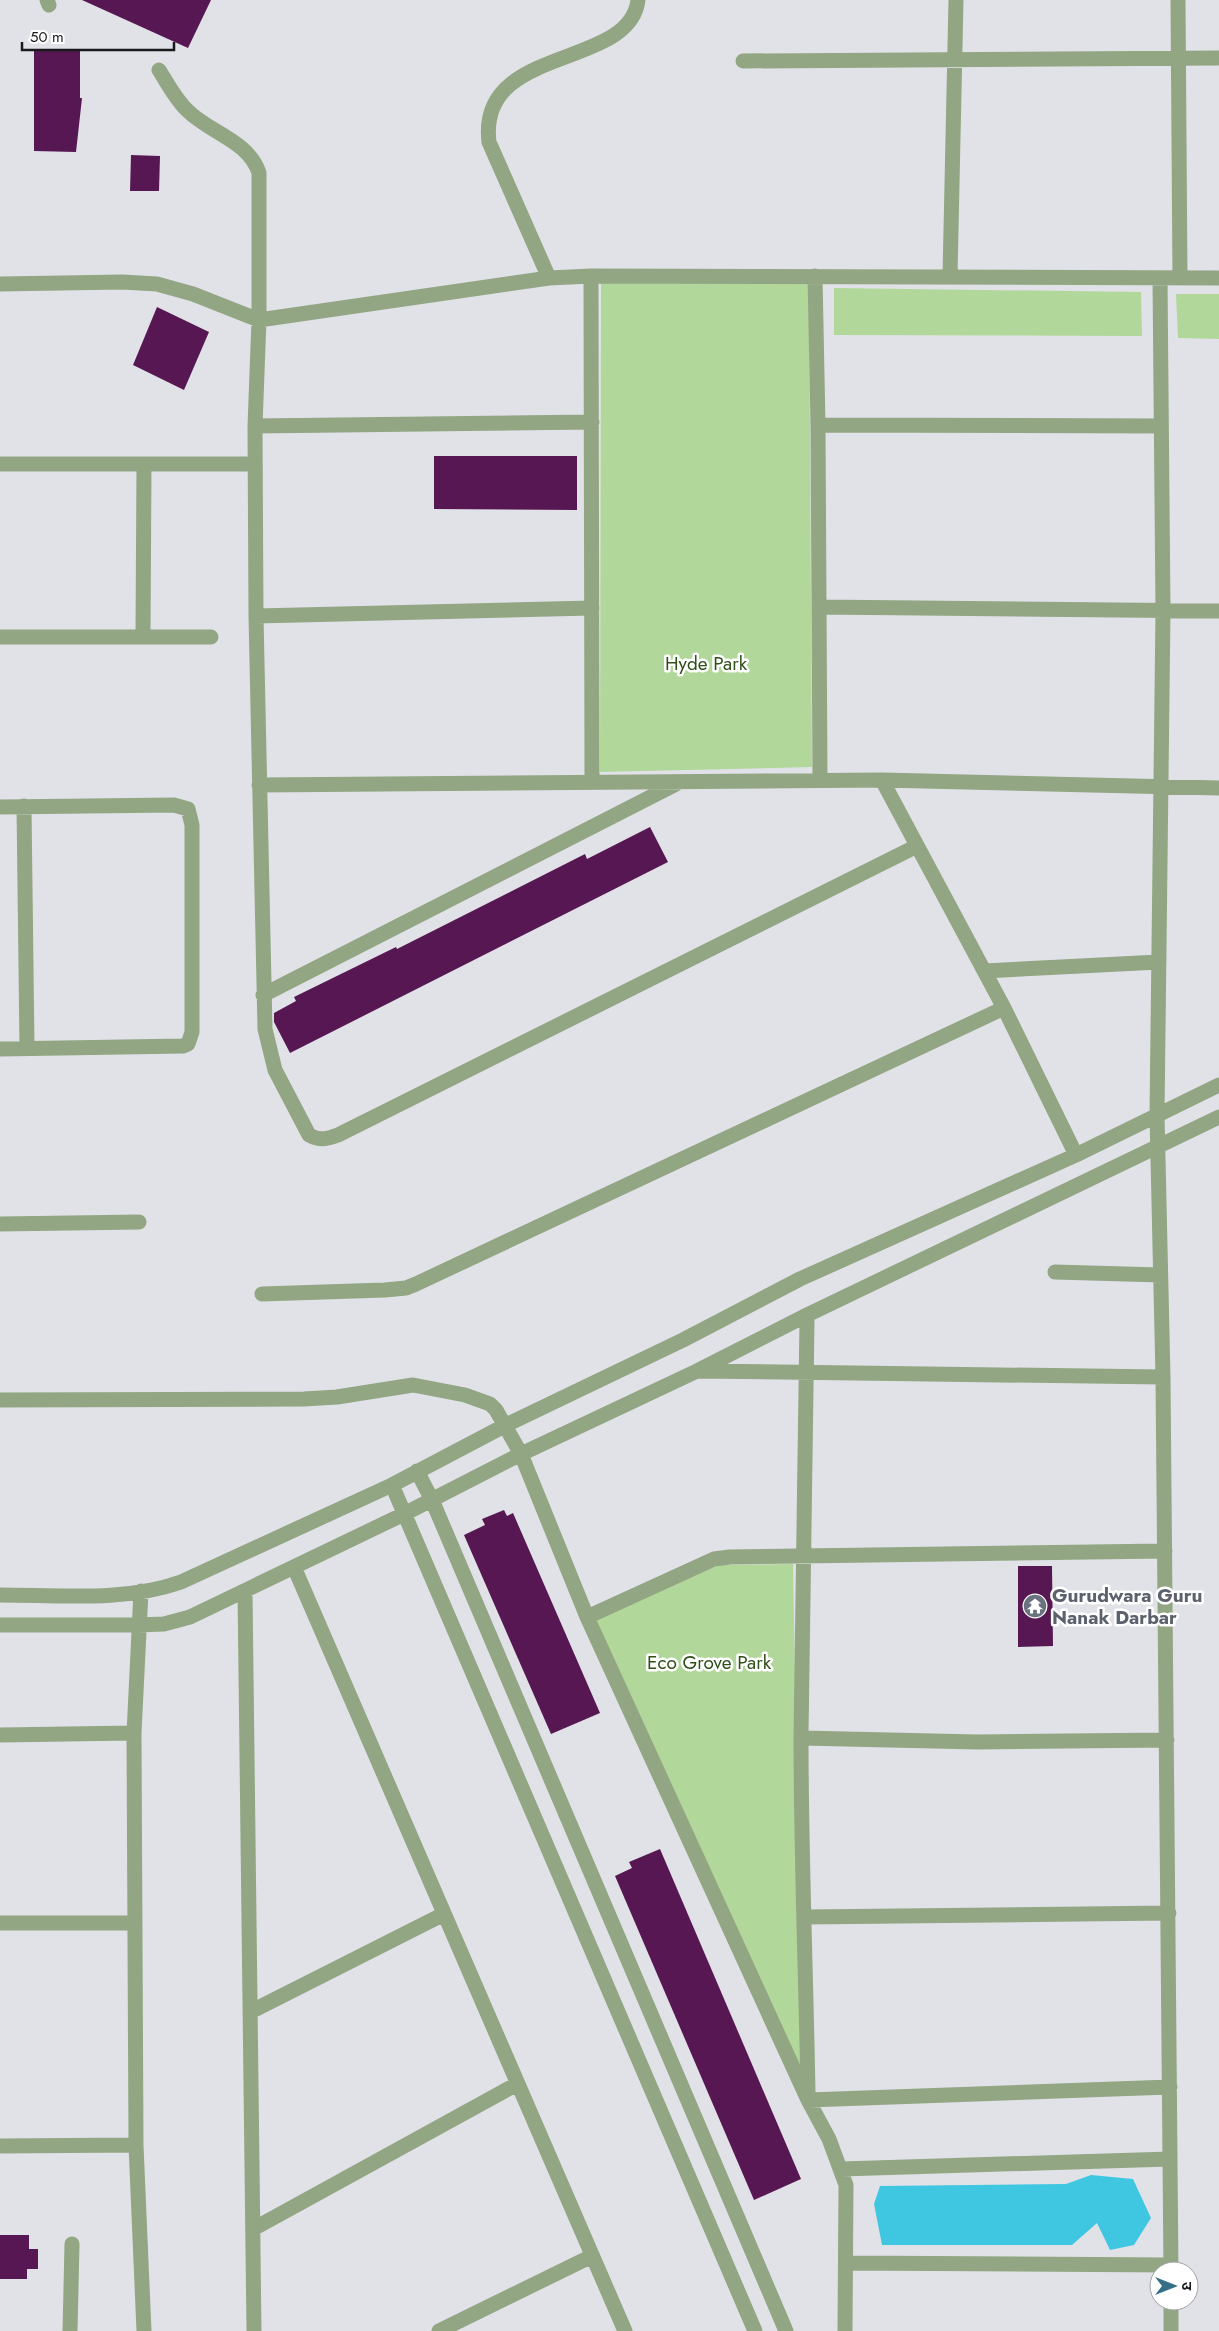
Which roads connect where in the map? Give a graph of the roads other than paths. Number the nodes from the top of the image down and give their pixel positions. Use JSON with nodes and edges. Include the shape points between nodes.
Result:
{"nodes":[{"id":1,"x":638,"y":0,"type":"edge"},
{"id":2,"x":956,"y":0,"type":"edge"},
{"id":3,"x":1178,"y":0,"type":"edge"},
{"id":4,"x":956,"y":58,"type":"junction"},
{"id":5,"x":1179,"y":58,"type":"junction"},
{"id":6,"x":1219,"y":58,"type":"edge"},
{"id":7,"x":743,"y":61,"type":"dead end"},
{"id":8,"x":160,"y":70,"type":"dead end"},
{"id":9,"x":591,"y":276,"type":"junction"},
{"id":10,"x":815,"y":276,"type":"junction"},
{"id":11,"x":950,"y":276,"type":"junction"},
{"id":12,"x":549,"y":278,"type":"junction"},
{"id":13,"x":1160,"y":278,"type":"junction"},
{"id":14,"x":1180,"y":278,"type":"junction"},
{"id":15,"x":1219,"y":278,"type":"edge"},
{"id":16,"x":0,"y":284,"type":"edge"},
{"id":17,"x":259,"y":320,"type":"junction"},
{"id":18,"x":592,"y":422,"type":"junction"},
{"id":19,"x":818,"y":425,"type":"junction"},
{"id":20,"x":256,"y":426,"type":"junction"},
{"id":21,"x":1162,"y":426,"type":"junction"},
{"id":22,"x":0,"y":464,"type":"edge"},
{"id":23,"x":144,"y":464,"type":"junction"},
{"id":24,"x":256,"y":464,"type":"junction"},
{"id":25,"x":820,"y":607,"type":"junction"},
{"id":26,"x":592,"y":608,"type":"junction"},
{"id":27,"x":1162,"y":611,"type":"junction"},
{"id":28,"x":1219,"y":611,"type":"edge"},
{"id":29,"x":256,"y":616,"type":"junction"},
{"id":30,"x":211,"y":636,"type":"dead end"},
{"id":31,"x":143,"y":637,"type":"junction"},
{"id":32,"x":0,"y":638,"type":"edge"},
{"id":33,"x":820,"y":780,"type":"junction"},
{"id":34,"x":882,"y":780,"type":"junction"},
{"id":35,"x":592,"y":782,"type":"junction"},
{"id":36,"x":679,"y":782,"type":"junction"},
{"id":37,"x":258,"y":784,"type":"junction"},
{"id":38,"x":1160,"y":788,"type":"junction"},
{"id":39,"x":1219,"y":788,"type":"edge"},
{"id":40,"x":24,"y":806,"type":"junction"},
{"id":41,"x":0,"y":807,"type":"edge"},
{"id":42,"x":917,"y":846,"type":"junction"},
{"id":43,"x":1159,"y":962,"type":"junction"},
{"id":44,"x":984,"y":971,"type":"junction"},
{"id":45,"x":263,"y":995,"type":"junction"},
{"id":46,"x":1004,"y":1008,"type":"junction"},
{"id":47,"x":28,"y":1048,"type":"junction"},
{"id":48,"x":0,"y":1049,"type":"edge"},
{"id":49,"x":1219,"y":1085,"type":"edge"},
{"id":50,"x":1157,"y":1115,"type":"junction"},
{"id":51,"x":1219,"y":1117,"type":"edge"},
{"id":52,"x":1158,"y":1147,"type":"junction"},
{"id":53,"x":1076,"y":1154,"type":"junction"},
{"id":54,"x":140,"y":1222,"type":"dead end"},
{"id":55,"x":0,"y":1224,"type":"edge"},
{"id":56,"x":1055,"y":1272,"type":"dead end"},
{"id":57,"x":1160,"y":1275,"type":"junction"},
{"id":58,"x":262,"y":1294,"type":"dead end"},
{"id":59,"x":807,"y":1315,"type":"junction"},
{"id":60,"x":697,"y":1371,"type":"junction"},
{"id":61,"x":806,"y":1374,"type":"junction"},
{"id":62,"x":1163,"y":1377,"type":"junction"},
{"id":63,"x":0,"y":1400,"type":"edge"},
{"id":64,"x":506,"y":1425,"type":"junction"},
{"id":65,"x":520,"y":1454,"type":"junction"},
{"id":66,"x":417,"y":1471,"type":"junction"},
{"id":67,"x":392,"y":1485,"type":"junction"},
{"id":68,"x":432,"y":1500,"type":"junction"},
{"id":69,"x":404,"y":1514,"type":"junction"},
{"id":70,"x":1165,"y":1551,"type":"junction"},
{"id":71,"x":802,"y":1557,"type":"junction"},
{"id":72,"x":294,"y":1568,"type":"junction"},
{"id":73,"x":142,"y":1590,"type":"junction"},
{"id":74,"x":245,"y":1591,"type":"junction"},
{"id":75,"x":0,"y":1595,"type":"edge"},
{"id":76,"x":587,"y":1617,"type":"junction"},
{"id":77,"x":0,"y":1624,"type":"edge"},
{"id":78,"x":138,"y":1625,"type":"junction"},
{"id":79,"x":134,"y":1733,"type":"junction"},
{"id":80,"x":0,"y":1735,"type":"edge"},
{"id":81,"x":802,"y":1738,"type":"junction"},
{"id":82,"x":1167,"y":1740,"type":"junction"},
{"id":83,"x":444,"y":1914,"type":"junction"},
{"id":84,"x":1169,"y":1914,"type":"junction"},
{"id":85,"x":805,"y":1917,"type":"junction"},
{"id":86,"x":0,"y":1923,"type":"edge"},
{"id":87,"x":135,"y":1923,"type":"junction"},
{"id":88,"x":250,"y":2012,"type":"junction"},
{"id":89,"x":518,"y":2084,"type":"junction"},
{"id":90,"x":1170,"y":2087,"type":"junction"},
{"id":91,"x":808,"y":2100,"type":"junction"},
{"id":92,"x":136,"y":2144,"type":"junction"},
{"id":93,"x":0,"y":2146,"type":"edge"},
{"id":94,"x":1170,"y":2159,"type":"junction"},
{"id":95,"x":841,"y":2170,"type":"junction"},
{"id":96,"x":253,"y":2229,"type":"junction"},
{"id":97,"x":72,"y":2244,"type":"dead end"},
{"id":98,"x":592,"y":2256,"type":"junction"},
{"id":99,"x":1171,"y":2261,"type":"edge"},
{"id":100,"x":846,"y":2263,"type":"junction"},
{"id":101,"x":1149,"y":2268,"type":"edge"},
{"id":102,"x":1171,"y":2311,"type":"edge"},
{"id":103,"x":70,"y":2331,"type":"edge"},
{"id":104,"x":144,"y":2331,"type":"edge"},
{"id":105,"x":254,"y":2331,"type":"edge"},
{"id":106,"x":439,"y":2331,"type":"edge"},
{"id":107,"x":625,"y":2331,"type":"edge"},
{"id":108,"x":754,"y":2331,"type":"edge"},
{"id":109,"x":786,"y":2331,"type":"edge"},
{"id":110,"x":845,"y":2331,"type":"edge"},
{"id":111,"x":1171,"y":2331,"type":"edge"}],
"edges":[{"from":1,"to":12,"type":"street","via":[[631,19],[603,42],[520,77],[505,88],[496,99],[487,125],[489,142]]},
{"from":2,"to":4,"type":"street"},
{"from":3,"to":5,"type":"street"},
{"from":4,"to":5,"type":"street"},
{"from":4,"to":7,"type":"street"},
{"from":4,"to":11,"type":"street"},
{"from":5,"to":6,"type":"street"},
{"from":5,"to":14,"type":"street"},
{"from":8,"to":17,"type":"street","via":[[189,113],[246,152],[255,162],[260,186]]},
{"from":9,"to":10,"type":"street"},
{"from":9,"to":12,"type":"street"},
{"from":9,"to":18,"type":"street"},
{"from":10,"to":11,"type":"street"},
{"from":10,"to":19,"type":"street"},
{"from":11,"to":13,"type":"street"},
{"from":12,"to":17,"type":"street"},
{"from":13,"to":14,"type":"street"},
{"from":13,"to":21,"type":"street"},
{"from":14,"to":15,"type":"street"},
{"from":16,"to":17,"type":"street","via":[[157,284],[185,291]]},
{"from":17,"to":20,"type":"street"},
{"from":18,"to":20,"type":"street"},
{"from":18,"to":26,"type":"street"},
{"from":19,"to":21,"type":"street"},
{"from":19,"to":25,"type":"street"},
{"from":20,"to":24,"type":"street"},
{"from":21,"to":27,"type":"street"},
{"from":22,"to":23,"type":"street"},
{"from":23,"to":24,"type":"street"},
{"from":23,"to":31,"type":"street"},
{"from":24,"to":29,"type":"street"},
{"from":25,"to":27,"type":"street"},
{"from":25,"to":33,"type":"street"},
{"from":26,"to":29,"type":"street"},
{"from":26,"to":35,"type":"street"},
{"from":27,"to":28,"type":"street"},
{"from":27,"to":38,"type":"street"},
{"from":29,"to":37,"type":"street"},
{"from":30,"to":31,"type":"street"},
{"from":31,"to":32,"type":"street"},
{"from":33,"to":34,"type":"street"},
{"from":33,"to":36,"type":"street"},
{"from":34,"to":38,"type":"street"},
{"from":34,"to":42,"type":"street"},
{"from":35,"to":36,"type":"street"},
{"from":35,"to":37,"type":"street"},
{"from":36,"to":45,"type":"street"},
{"from":37,"to":45,"type":"street"},
{"from":38,"to":39,"type":"street"},
{"from":38,"to":43,"type":"street"},
{"from":40,"to":41,"type":"street"},
{"from":40,"to":47,"type":"street"},
{"from":40,"to":47,"type":"street","via":[[174,805],[188,809],[192,825],[192,1032],[188,1044]]},
{"from":42,"to":44,"type":"street"},
{"from":42,"to":45,"type":"street","via":[[326,1139],[309,1135],[275,1070],[265,1029]]},
{"from":43,"to":44,"type":"street"},
{"from":43,"to":50,"type":"street"},
{"from":44,"to":46,"type":"street"},
{"from":46,"to":53,"type":"street"},
{"from":46,"to":58,"type":"street","via":[[411,1286],[385,1290]]},
{"from":47,"to":48,"type":"street"},
{"from":49,"to":50,"type":"street"},
{"from":50,"to":52,"type":"street"},
{"from":50,"to":53,"type":"street"},
{"from":51,"to":52,"type":"street"},
{"from":52,"to":57,"type":"street"},
{"from":52,"to":59,"type":"street"},
{"from":53,"to":64,"type":"street","via":[[800,1279],[683,1340]]},
{"from":54,"to":55,"type":"street"},
{"from":56,"to":57,"type":"street"},
{"from":57,"to":62,"type":"street"},
{"from":59,"to":60,"type":"street"},
{"from":59,"to":61,"type":"street"},
{"from":60,"to":61,"type":"street"},
{"from":60,"to":65,"type":"street"},
{"from":61,"to":62,"type":"street"},
{"from":61,"to":71,"type":"street"},
{"from":62,"to":70,"type":"street"},
{"from":63,"to":64,"type":"street","via":[[304,1399],[413,1385],[482,1400],[496,1410]]},
{"from":64,"to":65,"type":"street"},
{"from":64,"to":66,"type":"street"},
{"from":65,"to":68,"type":"street"},
{"from":65,"to":76,"type":"street"},
{"from":66,"to":67,"type":"street"},
{"from":66,"to":68,"type":"street"},
{"from":67,"to":69,"type":"street"},
{"from":67,"to":73,"type":"street","via":[[181,1582]]},
{"from":68,"to":69,"type":"street"},
{"from":68,"to":109,"type":"street"},
{"from":69,"to":72,"type":"street"},
{"from":69,"to":108,"type":"street"},
{"from":70,"to":71,"type":"street"},
{"from":70,"to":82,"type":"street"},
{"from":71,"to":76,"type":"street","via":[[714,1559]]},
{"from":71,"to":81,"type":"street"},
{"from":72,"to":74,"type":"street"},
{"from":72,"to":83,"type":"street"},
{"from":73,"to":75,"type":"street","via":[[110,1594]]},
{"from":73,"to":78,"type":"street"},
{"from":74,"to":78,"type":"street","via":[[190,1617],[164,1624]]},
{"from":74,"to":88,"type":"street"},
{"from":76,"to":91,"type":"street"},
{"from":77,"to":78,"type":"street"},
{"from":78,"to":79,"type":"street"},
{"from":79,"to":80,"type":"street"},
{"from":79,"to":87,"type":"street"},
{"from":81,"to":82,"type":"street","via":[[978,1742]]},
{"from":81,"to":85,"type":"street"},
{"from":82,"to":84,"type":"street"},
{"from":83,"to":88,"type":"street"},
{"from":83,"to":89,"type":"street"},
{"from":84,"to":85,"type":"street"},
{"from":84,"to":90,"type":"street"},
{"from":85,"to":91,"type":"street"},
{"from":86,"to":87,"type":"street"},
{"from":87,"to":92,"type":"street"},
{"from":88,"to":96,"type":"street"},
{"from":89,"to":96,"type":"street"},
{"from":89,"to":98,"type":"street"},
{"from":90,"to":91,"type":"street"},
{"from":90,"to":94,"type":"street"},
{"from":91,"to":95,"type":"street"},
{"from":92,"to":93,"type":"street"},
{"from":92,"to":104,"type":"street"},
{"from":94,"to":95,"type":"street"},
{"from":94,"to":99,"type":"street"},
{"from":95,"to":100,"type":"street","via":[[846,2185]]},
{"from":96,"to":105,"type":"street"},
{"from":97,"to":103,"type":"street"},
{"from":98,"to":106,"type":"street"},
{"from":98,"to":107,"type":"street"},
{"from":100,"to":101,"type":"street"},
{"from":100,"to":110,"type":"street"},
{"from":102,"to":111,"type":"street"}]}
